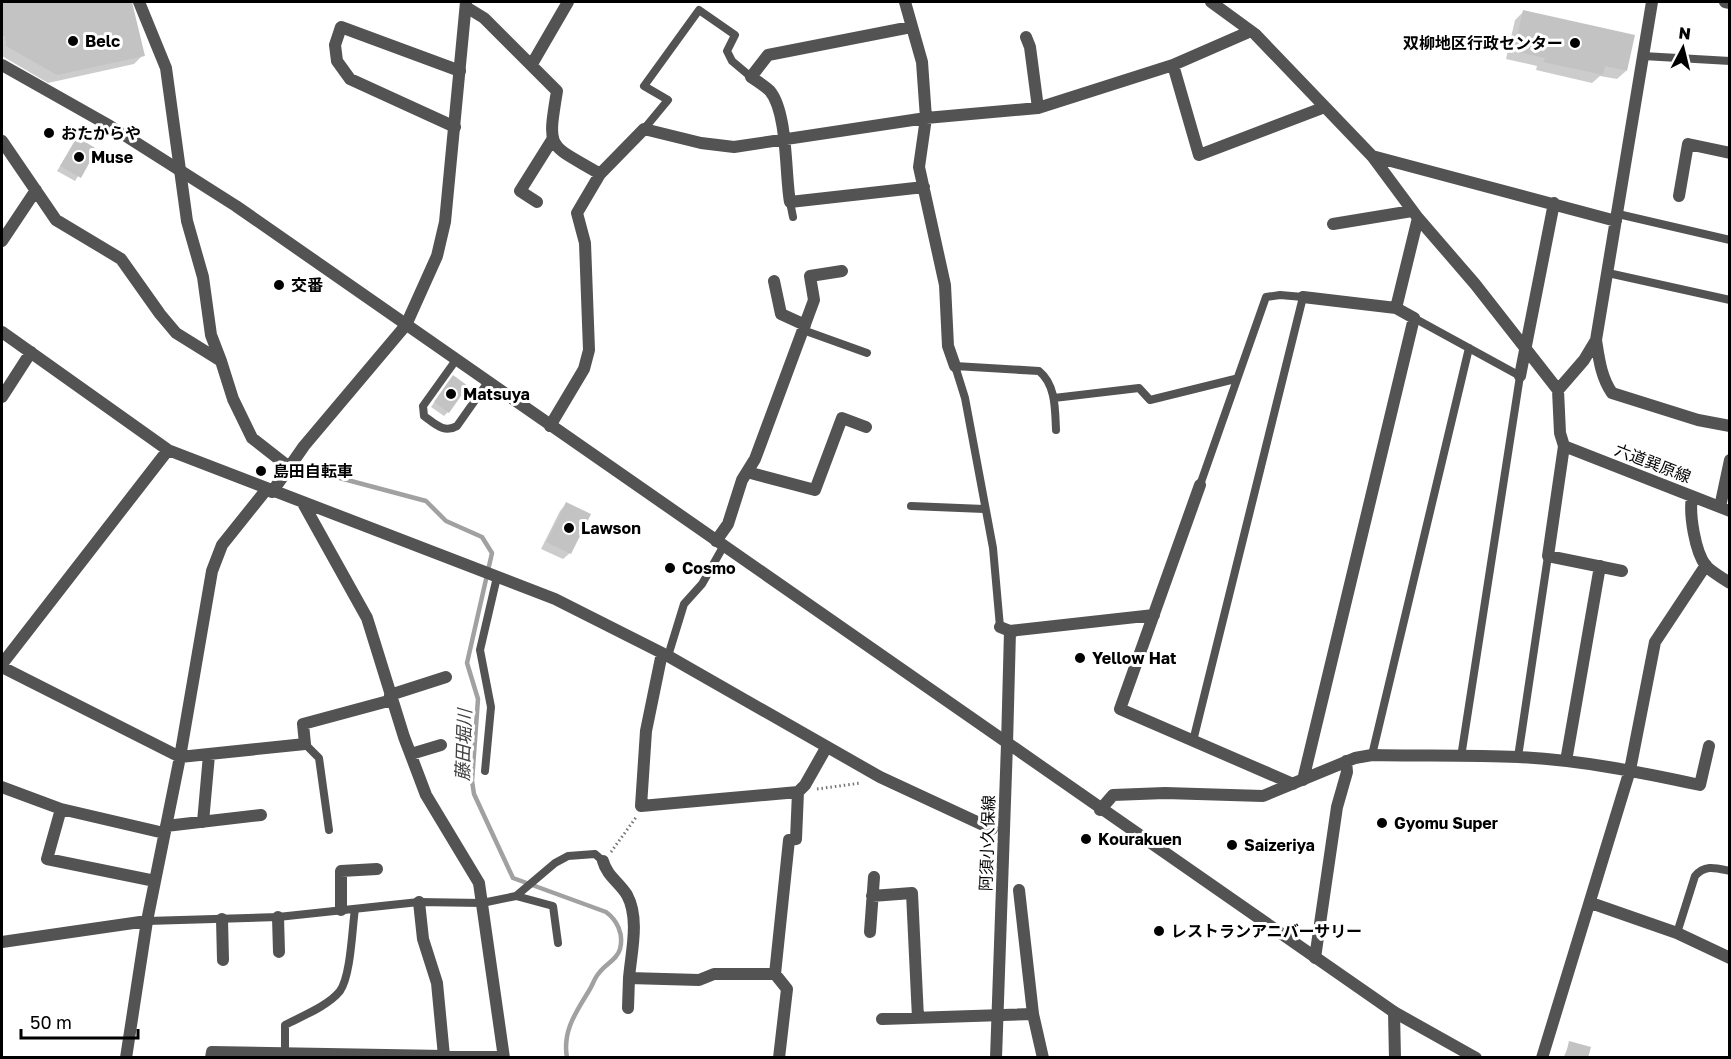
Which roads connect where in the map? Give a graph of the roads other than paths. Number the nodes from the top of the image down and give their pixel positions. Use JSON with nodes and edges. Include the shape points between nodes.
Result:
{"nodes":[{"id":1,"x":139,"y":2,"type":"edge"},
{"id":2,"x":568,"y":2,"type":"edge"},
{"id":3,"x":905,"y":2,"type":"edge"},
{"id":4,"x":1211,"y":2,"type":"edge"},
{"id":5,"x":1652,"y":2,"type":"edge"},
{"id":6,"x":1725,"y":2,"type":"edge"},
{"id":7,"x":1730,"y":3,"type":"edge"},
{"id":8,"x":466,"y":4,"type":"edge"},
{"id":9,"x":911,"y":27,"type":"junction"},
{"id":10,"x":1251,"y":31,"type":"junction"},
{"id":11,"x":1026,"y":37,"type":"dead end"},
{"id":12,"x":1643,"y":56,"type":"junction"},
{"id":13,"x":1730,"y":61,"type":"edge"},
{"id":14,"x":532,"y":64,"type":"junction"},
{"id":15,"x":2,"y":65,"type":"edge"},
{"id":16,"x":1173,"y":65,"type":"junction"},
{"id":17,"x":460,"y":71,"type":"junction"},
{"id":18,"x":751,"y":76,"type":"junction"},
{"id":19,"x":1325,"y":107,"type":"junction"},
{"id":20,"x":1038,"y":108,"type":"junction"},
{"id":21,"x":926,"y":118,"type":"junction"},
{"id":22,"x":455,"y":127,"type":"junction"},
{"id":23,"x":644,"y":129,"type":"junction"},
{"id":24,"x":552,"y":140,"type":"junction"},
{"id":25,"x":2,"y":141,"type":"edge"},
{"id":26,"x":785,"y":141,"type":"junction"},
{"id":27,"x":1730,"y":153,"type":"edge"},
{"id":28,"x":1372,"y":156,"type":"junction"},
{"id":29,"x":179,"y":168,"type":"junction"},
{"id":30,"x":600,"y":174,"type":"junction"},
{"id":31,"x":924,"y":187,"type":"junction"},
{"id":32,"x":36,"y":190,"type":"junction"},
{"id":33,"x":1679,"y":196,"type":"dead end"},
{"id":34,"x":537,"y":202,"type":"dead end"},
{"id":35,"x":790,"y":202,"type":"junction"},
{"id":36,"x":1554,"y":203,"type":"junction"},
{"id":37,"x":1415,"y":214,"type":"junction"},
{"id":38,"x":792,"y":217,"type":"dead end"},
{"id":39,"x":1617,"y":218,"type":"junction"},
{"id":40,"x":1333,"y":224,"type":"dead end"},
{"id":41,"x":1730,"y":240,"type":"edge"},
{"id":42,"x":2,"y":241,"type":"edge"},
{"id":43,"x":842,"y":271,"type":"dead end"},
{"id":44,"x":1608,"y":273,"type":"junction"},
{"id":45,"x":774,"y":281,"type":"dead end"},
{"id":46,"x":1303,"y":297,"type":"junction"},
{"id":47,"x":1730,"y":300,"type":"edge"},
{"id":48,"x":1396,"y":308,"type":"junction"},
{"id":49,"x":1414,"y":318,"type":"junction"},
{"id":50,"x":406,"y":325,"type":"junction"},
{"id":51,"x":804,"y":327,"type":"junction"},
{"id":52,"x":2,"y":332,"type":"edge"},
{"id":53,"x":1596,"y":340,"type":"junction"},
{"id":54,"x":1469,"y":348,"type":"junction"},
{"id":55,"x":1525,"y":350,"type":"junction"},
{"id":56,"x":31,"y":352,"type":"junction"},
{"id":57,"x":867,"y":353,"type":"dead end"},
{"id":58,"x":456,"y":360,"type":"junction"},
{"id":59,"x":221,"y":361,"type":"junction"},
{"id":60,"x":955,"y":366,"type":"junction"},
{"id":61,"x":1520,"y":376,"type":"junction"},
{"id":62,"x":1235,"y":380,"type":"junction"},
{"id":63,"x":488,"y":382,"type":"junction"},
{"id":64,"x":1558,"y":390,"type":"junction"},
{"id":65,"x":2,"y":397,"type":"edge"},
{"id":66,"x":1054,"y":398,"type":"junction"},
{"id":67,"x":550,"y":426,"type":"junction"},
{"id":68,"x":1730,"y":426,"type":"edge"},
{"id":69,"x":866,"y":427,"type":"dead end"},
{"id":70,"x":1056,"y":430,"type":"dead end"},
{"id":71,"x":1564,"y":446,"type":"junction"},
{"id":72,"x":168,"y":450,"type":"junction"},
{"id":73,"x":1730,"y":460,"type":"edge"},
{"id":74,"x":289,"y":467,"type":"junction"},
{"id":75,"x":747,"y":472,"type":"junction"},
{"id":76,"x":1200,"y":485,"type":"joint"},
{"id":77,"x":269,"y":491,"type":"junction"},
{"id":78,"x":1692,"y":497,"type":"junction"},
{"id":79,"x":304,"y":505,"type":"junction"},
{"id":80,"x":911,"y":506,"type":"dead end"},
{"id":81,"x":984,"y":508,"type":"junction"},
{"id":82,"x":1725,"y":509,"type":"edge"},
{"id":83,"x":720,"y":544,"type":"junction"},
{"id":84,"x":1548,"y":555,"type":"junction"},
{"id":85,"x":1706,"y":565,"type":"junction"},
{"id":86,"x":1600,"y":566,"type":"junction"},
{"id":87,"x":1622,"y":571,"type":"dead end"},
{"id":88,"x":491,"y":575,"type":"junction"},
{"id":89,"x":1730,"y":583,"type":"edge"},
{"id":90,"x":1154,"y":615,"type":"junction"},
{"id":91,"x":1006,"y":629,"type":"junction"},
{"id":92,"x":665,"y":655,"type":"junction"},
{"id":93,"x":2,"y":665,"type":"edge"},
{"id":94,"x":446,"y":677,"type":"dead end"},
{"id":95,"x":391,"y":698,"type":"junction"},
{"id":96,"x":1192,"y":741,"type":"junction"},
{"id":97,"x":305,"y":744,"type":"junction"},
{"id":98,"x":1007,"y":744,"type":"junction"},
{"id":99,"x":441,"y":745,"type":"dead end"},
{"id":100,"x":1709,"y":746,"type":"dead end"},
{"id":101,"x":826,"y":748,"type":"junction"},
{"id":102,"x":411,"y":754,"type":"junction"},
{"id":103,"x":209,"y":755,"type":"junction"},
{"id":104,"x":1372,"y":755,"type":"junction"},
{"id":105,"x":180,"y":757,"type":"junction"},
{"id":106,"x":1461,"y":757,"type":"junction"},
{"id":107,"x":1518,"y":757,"type":"junction"},
{"id":108,"x":1346,"y":761,"type":"junction"},
{"id":109,"x":1566,"y":761,"type":"junction"},
{"id":110,"x":1630,"y":770,"type":"junction"},
{"id":111,"x":485,"y":771,"type":"dead end"},
{"id":112,"x":1298,"y":782,"type":"junction"},
{"id":113,"x":2,"y":787,"type":"edge"},
{"id":114,"x":798,"y":792,"type":"junction"},
{"id":115,"x":61,"y":808,"type":"junction"},
{"id":116,"x":1100,"y":810,"type":"junction"},
{"id":117,"x":261,"y":815,"type":"dead end"},
{"id":118,"x":203,"y":822,"type":"junction"},
{"id":119,"x":165,"y":829,"type":"junction"},
{"id":120,"x":992,"y":829,"type":"dead end"},
{"id":121,"x":329,"y":830,"type":"dead end"},
{"id":122,"x":603,"y":861,"type":"joint"},
{"id":123,"x":377,"y":869,"type":"dead end"},
{"id":124,"x":1730,"y":871,"type":"edge"},
{"id":125,"x":874,"y":877,"type":"dead end"},
{"id":126,"x":155,"y":881,"type":"junction"},
{"id":127,"x":1019,"y":890,"type":"dead end"},
{"id":128,"x":516,"y":896,"type":"junction"},
{"id":129,"x":872,"y":896,"type":"junction"},
{"id":130,"x":419,"y":902,"type":"junction"},
{"id":131,"x":482,"y":903,"type":"junction"},
{"id":132,"x":1592,"y":903,"type":"junction"},
{"id":133,"x":355,"y":909,"type":"junction"},
{"id":134,"x":340,"y":910,"type":"junction"},
{"id":135,"x":278,"y":917,"type":"junction"},
{"id":136,"x":222,"y":919,"type":"junction"},
{"id":137,"x":147,"y":921,"type":"junction"},
{"id":138,"x":870,"y":932,"type":"dead end"},
{"id":139,"x":1677,"y":933,"type":"junction"},
{"id":140,"x":2,"y":942,"type":"edge"},
{"id":141,"x":558,"y":943,"type":"dead end"},
{"id":142,"x":279,"y":952,"type":"dead end"},
{"id":143,"x":1315,"y":958,"type":"junction"},
{"id":144,"x":1730,"y":958,"type":"edge"},
{"id":145,"x":223,"y":960,"type":"dead end"},
{"id":146,"x":775,"y":974,"type":"junction"},
{"id":147,"x":629,"y":978,"type":"junction"},
{"id":148,"x":628,"y":1008,"type":"dead end"},
{"id":149,"x":1394,"y":1012,"type":"junction"},
{"id":150,"x":1033,"y":1014,"type":"junction"},
{"id":151,"x":997,"y":1015,"type":"junction"},
{"id":152,"x":918,"y":1018,"type":"junction"},
{"id":153,"x":882,"y":1019,"type":"dead end"},
{"id":154,"x":285,"y":1053,"type":"junction"},
{"id":155,"x":444,"y":1056,"type":"edge"},
{"id":156,"x":504,"y":1057,"type":"edge"},
{"id":157,"x":126,"y":1058,"type":"edge"},
{"id":158,"x":211,"y":1058,"type":"edge"},
{"id":159,"x":778,"y":1058,"type":"edge"},
{"id":160,"x":996,"y":1058,"type":"edge"},
{"id":161,"x":1042,"y":1058,"type":"edge"},
{"id":162,"x":1395,"y":1058,"type":"edge"},
{"id":163,"x":1476,"y":1058,"type":"edge"},
{"id":164,"x":1542,"y":1058,"type":"edge"}],
"edges":[{"from":1,"to":29,"type":"street","via":[[166,68]]},
{"from":2,"to":14,"type":"street"},
{"from":3,"to":9,"type":"street"},
{"from":4,"to":10,"type":"street"},
{"from":5,"to":12,"type":"street"},
{"from":6,"to":7,"type":"street"},
{"from":8,"to":14,"type":"street"},
{"from":8,"to":17,"type":"street"},
{"from":9,"to":18,"type":"street","via":[[768,55]]},
{"from":9,"to":21,"type":"street","via":[[922,62]]},
{"from":10,"to":16,"type":"street"},
{"from":10,"to":19,"type":"street"},
{"from":11,"to":20,"type":"street"},
{"from":12,"to":13,"type":"lane"},
{"from":12,"to":39,"type":"street"},
{"from":14,"to":24,"type":"street","via":[[558,91]]},
{"from":15,"to":29,"type":"street"},
{"from":16,"to":19,"type":"street","via":[[1199,155]]},
{"from":16,"to":20,"type":"street"},
{"from":17,"to":22,"type":"street"},
{"from":17,"to":22,"type":"street","via":[[341,27],[335,45],[337,60],[350,79]]},
{"from":18,"to":23,"type":"lane","via":[[732,61],[727,51],[735,35],[699,10],[644,86],[668,100]]},
{"from":18,"to":26,"type":"street","via":[[771,92]]},
{"from":19,"to":28,"type":"street"},
{"from":20,"to":21,"type":"street"},
{"from":21,"to":26,"type":"street"},
{"from":21,"to":31,"type":"street","via":[[920,167]]},
{"from":22,"to":50,"type":"street","via":[[449,193],[437,256]]},
{"from":23,"to":26,"type":"street","via":[[734,147]]},
{"from":23,"to":30,"type":"street"},
{"from":24,"to":30,"type":"street","via":[[556,148]]},
{"from":24,"to":34,"type":"street","via":[[520,191]]},
{"from":25,"to":32,"type":"street"},
{"from":26,"to":35,"type":"street"},
{"from":27,"to":33,"type":"street","via":[[1688,144]]},
{"from":28,"to":36,"type":"street"},
{"from":28,"to":37,"type":"street"},
{"from":29,"to":50,"type":"street"},
{"from":29,"to":59,"type":"street","via":[[187,221],[203,277],[211,335]]},
{"from":30,"to":67,"type":"street","via":[[578,213],[585,243],[589,350],[584,369]]},
{"from":31,"to":35,"type":"street"},
{"from":31,"to":60,"type":"street","via":[[945,285],[948,345]]},
{"from":32,"to":42,"type":"street"},
{"from":32,"to":59,"type":"street","via":[[56,220],[121,259],[176,333]]},
{"from":35,"to":38,"type":"lane"},
{"from":36,"to":39,"type":"street"},
{"from":36,"to":55,"type":"street"},
{"from":37,"to":40,"type":"street"},
{"from":37,"to":48,"type":"street"},
{"from":37,"to":55,"type":"street"},
{"from":39,"to":41,"type":"lane"},
{"from":39,"to":44,"type":"street"},
{"from":43,"to":51,"type":"street","via":[[810,276],[814,300]]},
{"from":44,"to":47,"type":"lane"},
{"from":44,"to":53,"type":"street"},
{"from":45,"to":51,"type":"street","via":[[782,314]]},
{"from":46,"to":48,"type":"street"},
{"from":46,"to":62,"type":"lane","via":[[1266,297]]},
{"from":46,"to":96,"type":"lane"},
{"from":48,"to":49,"type":"street"},
{"from":49,"to":54,"type":"lane"},
{"from":49,"to":112,"type":"street"},
{"from":50,"to":58,"type":"street"},
{"from":50,"to":74,"type":"street"},
{"from":51,"to":57,"type":"lane"},
{"from":51,"to":75,"type":"street"},
{"from":52,"to":56,"type":"street"},
{"from":53,"to":64,"type":"street"},
{"from":53,"to":68,"type":"street","via":[[1605,382],[1612,393]]},
{"from":54,"to":61,"type":"lane"},
{"from":54,"to":104,"type":"lane"},
{"from":55,"to":61,"type":"street"},
{"from":55,"to":64,"type":"street"},
{"from":56,"to":65,"type":"street"},
{"from":56,"to":72,"type":"street"},
{"from":58,"to":63,"type":"street"},
{"from":58,"to":63,"type":"lane","via":[[423,405],[424,416],[442,429],[456,426]]},
{"from":59,"to":74,"type":"street","via":[[233,399],[252,438]]},
{"from":60,"to":66,"type":"lane","via":[[1039,371],[1048,378]]},
{"from":60,"to":81,"type":"lane","via":[[965,398]]},
{"from":61,"to":106,"type":"lane"},
{"from":62,"to":66,"type":"lane","via":[[1150,400],[1139,388]]},
{"from":62,"to":76,"type":"lane"},
{"from":63,"to":67,"type":"street"},
{"from":64,"to":71,"type":"street","via":[[1558,421]]},
{"from":66,"to":70,"type":"lane"},
{"from":67,"to":83,"type":"street"},
{"from":69,"to":75,"type":"street","via":[[842,418],[815,490]]},
{"from":71,"to":78,"type":"street","name":"六道巽原線"},
{"from":71,"to":84,"type":"street"},
{"from":72,"to":77,"type":"street"},
{"from":72,"to":93,"type":"street"},
{"from":73,"to":82,"type":"street"},
{"from":74,"to":77,"type":"street"},
{"from":75,"to":83,"type":"street"},
{"from":76,"to":90,"type":"street"},
{"from":77,"to":79,"type":"street"},
{"from":77,"to":105,"type":"street","via":[[222,545],[212,571]]},
{"from":78,"to":82,"type":"street","name":"六道巽原線"},
{"from":78,"to":85,"type":"street","via":[[1694,533]]},
{"from":79,"to":88,"type":"street"},
{"from":79,"to":95,"type":"street","via":[[367,618]]},
{"from":80,"to":81,"type":"lane"},
{"from":81,"to":91,"type":"lane"},
{"from":83,"to":92,"type":"lane","via":[[702,584],[684,604]]},
{"from":83,"to":98,"type":"street"},
{"from":84,"to":86,"type":"street"},
{"from":84,"to":107,"type":"lane"},
{"from":85,"to":89,"type":"street"},
{"from":85,"to":110,"type":"street","via":[[1655,642]]},
{"from":86,"to":87,"type":"street"},
{"from":86,"to":109,"type":"street"},
{"from":88,"to":92,"type":"street","via":[[555,599]]},
{"from":88,"to":111,"type":"lane","via":[[480,650],[490,707]]},
{"from":90,"to":91,"type":"street"},
{"from":90,"to":96,"type":"street","via":[[1120,709]]},
{"from":91,"to":98,"type":"street","name":"阿須小久保線"},
{"from":92,"to":101,"type":"street"},
{"from":92,"to":114,"type":"street","via":[[646,731],[641,806]]},
{"from":93,"to":105,"type":"street"},
{"from":94,"to":95,"type":"street"},
{"from":95,"to":97,"type":"street","via":[[303,724]]},
{"from":95,"to":102,"type":"street"},
{"from":96,"to":112,"type":"street"},
{"from":97,"to":103,"type":"street"},
{"from":97,"to":121,"type":"lane","via":[[319,758]]},
{"from":98,"to":116,"type":"street"},
{"from":98,"to":151,"type":"street","name":"阿須小久保線"},
{"from":99,"to":102,"type":"street"},
{"from":100,"to":110,"type":"street","via":[[1700,785]]},
{"from":101,"to":114,"type":"street"},
{"from":101,"to":120,"type":"street"},
{"from":102,"to":131,"type":"street","via":[[426,795],[479,883]]},
{"from":103,"to":105,"type":"street"},
{"from":103,"to":118,"type":"street"},
{"from":104,"to":106,"type":"street"},
{"from":104,"to":108,"type":"street"},
{"from":105,"to":119,"type":"street"},
{"from":106,"to":107,"type":"street"},
{"from":107,"to":109,"type":"street"},
{"from":108,"to":112,"type":"street"},
{"from":108,"to":143,"type":"street"},
{"from":109,"to":110,"type":"street"},
{"from":110,"to":132,"type":"street"},
{"from":112,"to":116,"type":"street","via":[[1256,797],[1113,795]]},
{"from":113,"to":115,"type":"street"},
{"from":114,"to":146,"type":"street","via":[[796,839],[789,840]]},
{"from":115,"to":119,"type":"street"},
{"from":115,"to":126,"type":"street","via":[[47,859]]},
{"from":116,"to":143,"type":"street"},
{"from":117,"to":118,"type":"street"},
{"from":118,"to":119,"type":"street"},
{"from":119,"to":126,"type":"street"},
{"from":122,"to":128,"type":"lane","via":[[595,855],[568,856]]},
{"from":122,"to":147,"type":"street","via":[[606,872],[627,895],[634,920]]},
{"from":123,"to":134,"type":"street","via":[[341,871]]},
{"from":124,"to":139,"type":"lane","via":[[1711,867],[1700,870]]},
{"from":125,"to":129,"type":"street"},
{"from":126,"to":137,"type":"street"},
{"from":127,"to":150,"type":"street"},
{"from":128,"to":131,"type":"lane"},
{"from":128,"to":141,"type":"lane","via":[[553,906]]},
{"from":129,"to":138,"type":"street"},
{"from":129,"to":152,"type":"street","via":[[912,893]]},
{"from":130,"to":131,"type":"lane"},
{"from":130,"to":133,"type":"lane"},
{"from":130,"to":155,"type":"street","via":[[423,939],[437,983]]},
{"from":131,"to":156,"type":"street"},
{"from":132,"to":139,"type":"street"},
{"from":132,"to":164,"type":"street","via":[[1576,940]]},
{"from":133,"to":134,"type":"lane"},
{"from":133,"to":154,"type":"lane","via":[[345,980],[339,992],[285,1024]]},
{"from":134,"to":135,"type":"lane"},
{"from":135,"to":136,"type":"lane"},
{"from":135,"to":142,"type":"street"},
{"from":136,"to":137,"type":"lane"},
{"from":136,"to":145,"type":"street"},
{"from":137,"to":140,"type":"street"},
{"from":137,"to":157,"type":"street"},
{"from":139,"to":144,"type":"street"},
{"from":143,"to":149,"type":"street"},
{"from":146,"to":147,"type":"street","via":[[714,974],[699,980]]},
{"from":146,"to":159,"type":"street","via":[[787,989]]},
{"from":147,"to":148,"type":"street"},
{"from":149,"to":162,"type":"street"},
{"from":149,"to":163,"type":"street"},
{"from":150,"to":151,"type":"street"},
{"from":150,"to":161,"type":"street"},
{"from":151,"to":152,"type":"street"},
{"from":151,"to":160,"type":"street","name":"阿須小久保線"},
{"from":152,"to":153,"type":"street"},
{"from":154,"to":155,"type":"street"},
{"from":154,"to":158,"type":"street","via":[[212,1052]]},
{"from":155,"to":156,"type":"street"}]}
